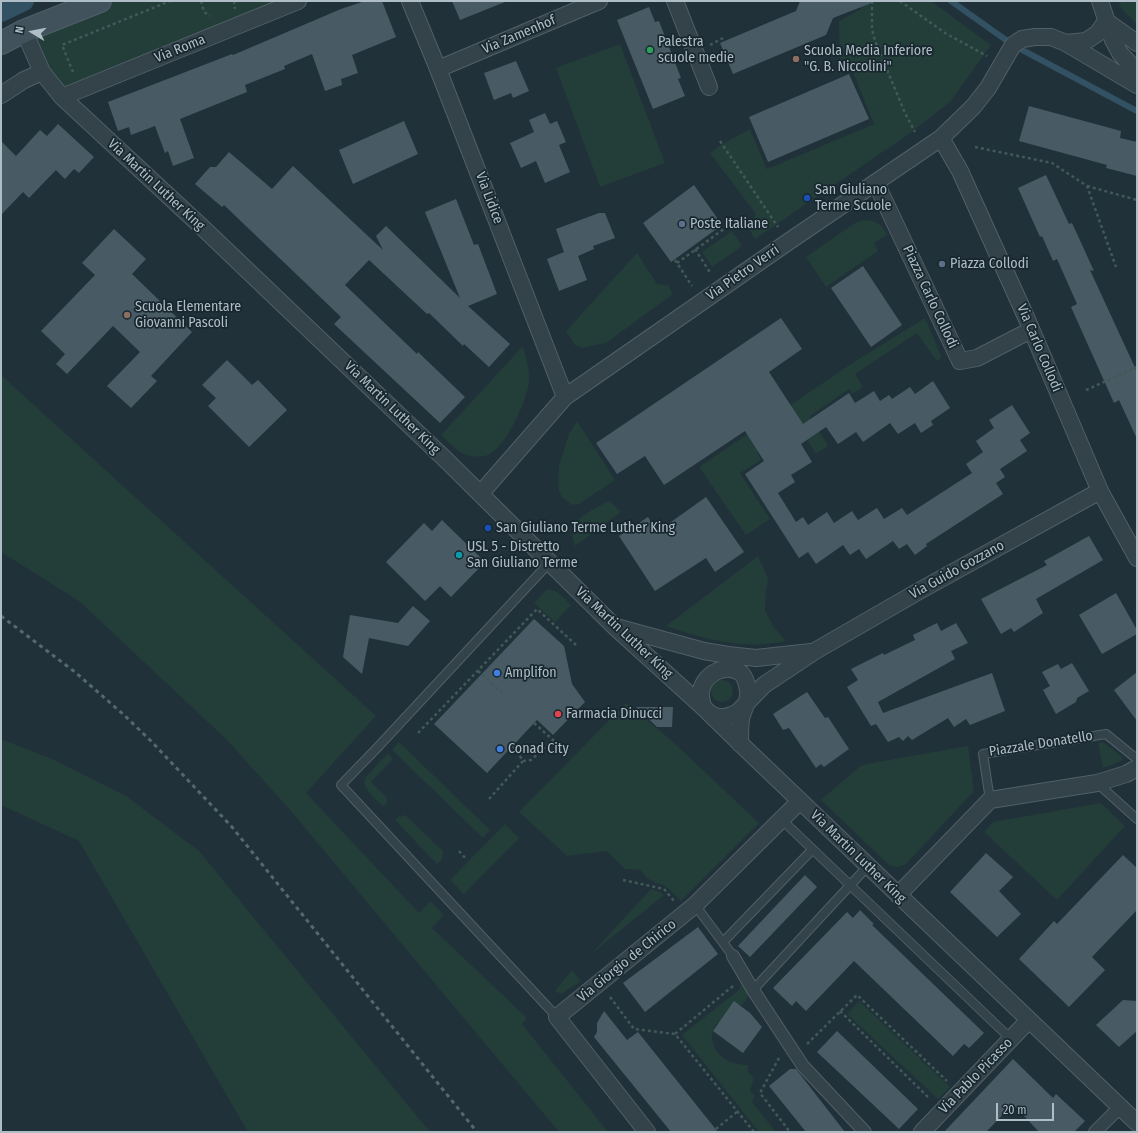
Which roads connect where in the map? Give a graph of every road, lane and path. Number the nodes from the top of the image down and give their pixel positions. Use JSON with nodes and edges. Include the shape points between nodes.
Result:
{"nodes":[{"id":1,"x":100,"y":1,"type":"edge"},
{"id":2,"x":170,"y":1,"type":"edge"},
{"id":3,"x":201,"y":1,"type":"edge"},
{"id":4,"x":234,"y":1,"type":"edge"},
{"id":5,"x":298,"y":1,"type":"edge"},
{"id":6,"x":410,"y":1,"type":"edge"},
{"id":7,"x":599,"y":1,"type":"edge"},
{"id":8,"x":675,"y":1,"type":"edge"},
{"id":9,"x":872,"y":1,"type":"edge"},
{"id":10,"x":900,"y":1,"type":"edge"},
{"id":11,"x":1100,"y":1,"type":"edge"},
{"id":12,"x":234,"y":6,"type":"dead end"},
{"id":13,"x":210,"y":16,"type":"dead end"},
{"id":14,"x":1106,"y":21,"type":"junction"},
{"id":15,"x":24,"y":31,"type":"junction"},
{"id":16,"x":1,"y":43,"type":"edge"},
{"id":17,"x":1137,"y":43,"type":"edge"},
{"id":18,"x":1066,"y":44,"type":"junction"},
{"id":19,"x":989,"y":57,"type":"dead end"},
{"id":20,"x":438,"y":68,"type":"junction"},
{"id":21,"x":42,"y":72,"type":"junction"},
{"id":22,"x":72,"y":72,"type":"dead end"},
{"id":23,"x":1137,"y":72,"type":"edge"},
{"id":24,"x":1137,"y":85,"type":"edge"},
{"id":25,"x":709,"y":87,"type":"dead end"},
{"id":26,"x":1,"y":95,"type":"edge"},
{"id":27,"x":62,"y":97,"type":"junction"},
{"id":28,"x":915,"y":132,"type":"dead end"},
{"id":29,"x":941,"y":138,"type":"junction"},
{"id":30,"x":720,"y":141,"type":"dead end"},
{"id":31,"x":974,"y":146,"type":"dead end"},
{"id":32,"x":876,"y":183,"type":"junction"},
{"id":33,"x":1087,"y":186,"type":"junction"},
{"id":34,"x":1137,"y":200,"type":"edge"},
{"id":35,"x":735,"y":221,"type":"dead end"},
{"id":36,"x":779,"y":228,"type":"dead end"},
{"id":37,"x":695,"y":249,"type":"junction"},
{"id":38,"x":1116,"y":267,"type":"dead end"},
{"id":39,"x":711,"y":274,"type":"dead end"},
{"id":40,"x":692,"y":286,"type":"dead end"},
{"id":41,"x":1031,"y":330,"type":"junction"},
{"id":42,"x":1137,"y":367,"type":"edge"},
{"id":43,"x":1086,"y":390,"type":"dead end"},
{"id":44,"x":565,"y":397,"type":"junction"},
{"id":45,"x":1100,"y":491,"type":"junction"},
{"id":46,"x":481,"y":493,"type":"junction"},
{"id":47,"x":1137,"y":558,"type":"edge"},
{"id":48,"x":550,"y":562,"type":"junction"},
{"id":49,"x":615,"y":627,"type":"junction"},
{"id":50,"x":576,"y":645,"type":"dead end"},
{"id":51,"x":815,"y":651,"type":"junction"},
{"id":52,"x":756,"y":658,"type":"junction"},
{"id":53,"x":732,"y":669,"type":"junction"},
{"id":54,"x":478,"y":671,"type":"junction"},
{"id":55,"x":502,"y":693,"type":"dead end"},
{"id":56,"x":746,"y":704,"type":"junction"},
{"id":57,"x":706,"y":710,"type":"junction"},
{"id":58,"x":534,"y":723,"type":"dead end"},
{"id":59,"x":418,"y":733,"type":"dead end"},
{"id":60,"x":553,"y":740,"type":"junction"},
{"id":61,"x":740,"y":744,"type":"junction"},
{"id":62,"x":513,"y":746,"type":"dead end"},
{"id":63,"x":569,"y":755,"type":"dead end"},
{"id":64,"x":1137,"y":759,"type":"edge"},
{"id":65,"x":523,"y":761,"type":"junction"},
{"id":66,"x":1137,"y":768,"type":"edge"},
{"id":67,"x":1097,"y":783,"type":"junction"},
{"id":68,"x":489,"y":799,"type":"dead end"},
{"id":69,"x":800,"y":800,"type":"junction"},
{"id":70,"x":990,"y":800,"type":"junction"},
{"id":71,"x":1137,"y":819,"type":"edge"},
{"id":72,"x":781,"y":820,"type":"junction"},
{"id":73,"x":812,"y":850,"type":"junction"},
{"id":74,"x":459,"y":851,"type":"dead end"},
{"id":75,"x":467,"y":860,"type":"dead end"},
{"id":76,"x":868,"y":866,"type":"junction"},
{"id":77,"x":623,"y":880,"type":"dead end"},
{"id":78,"x":850,"y":886,"type":"junction"},
{"id":79,"x":898,"y":895,"type":"junction"},
{"id":80,"x":690,"y":909,"type":"junction"},
{"id":81,"x":723,"y":942,"type":"junction"},
{"id":82,"x":736,"y":961,"type":"junction"},
{"id":83,"x":600,"y":983,"type":"junction"},
{"id":84,"x":753,"y":990,"type":"junction"},
{"id":85,"x":840,"y":1011,"type":"junction"},
{"id":86,"x":557,"y":1017,"type":"junction"},
{"id":87,"x":1029,"y":1020,"type":"junction"},
{"id":88,"x":675,"y":1034,"type":"junction"},
{"id":89,"x":1011,"y":1039,"type":"junction"},
{"id":90,"x":788,"y":1042,"type":"junction"},
{"id":91,"x":796,"y":1054,"type":"junction"},
{"id":92,"x":960,"y":1093,"type":"junction"},
{"id":93,"x":1120,"y":1107,"type":"junction"},
{"id":94,"x":943,"y":1110,"type":"junction"},
{"id":95,"x":738,"y":1111,"type":"junction"},
{"id":96,"x":1137,"y":1123,"type":"edge"},
{"id":97,"x":716,"y":1129,"type":"dead end"},
{"id":98,"x":647,"y":1132,"type":"edge"},
{"id":99,"x":754,"y":1132,"type":"edge"},
{"id":100,"x":790,"y":1132,"type":"edge"},
{"id":101,"x":866,"y":1132,"type":"edge"},
{"id":102,"x":922,"y":1132,"type":"edge"},
{"id":103,"x":1095,"y":1132,"type":"edge"}],
"edges":[{"from":1,"to":15,"type":"main road"},
{"from":2,"to":22,"type":"path","via":[[62,45]]},
{"from":3,"to":13,"type":"path","via":[[204,12]]},
{"from":4,"to":12,"type":"path"},
{"from":5,"to":27,"type":"street","name":"Via Roma"},
{"from":6,"to":20,"type":"street","name":"Via Lidice"},
{"from":7,"to":20,"type":"street","name":"Via Zamenhof"},
{"from":8,"to":25,"type":"street"},
{"from":9,"to":28,"type":"path","via":[[872,29],[875,41]]},
{"from":10,"to":19,"type":"path","via":[[945,33]]},
{"from":11,"to":14,"type":"street"},
{"from":14,"to":17,"type":"street"},
{"from":14,"to":18,"type":"street","via":[[1093,37]]},
{"from":14,"to":23,"type":"street","via":[[1120,53]]},
{"from":15,"to":16,"type":"main road"},
{"from":15,"to":21,"type":"street","name":"Via Martin Luther King"},
{"from":18,"to":24,"type":"street"},
{"from":18,"to":29,"type":"street","name":"Via Pietro Verri","via":[[1051,38],[1035,36],[1022,39],[1013,45],[988,88],[973,107]]},
{"from":20,"to":44,"type":"street","name":"Via Lidice"},
{"from":21,"to":26,"type":"street"},
{"from":21,"to":27,"type":"street","name":"Via Martin Luther King"},
{"from":27,"to":46,"type":"street","name":"Via Martin Luther King"},
{"from":29,"to":32,"type":"street","name":"Via Pietro Verri"},
{"from":29,"to":41,"type":"street","name":"Via Carlo Collodi","via":[[960,171]]},
{"from":30,"to":36,"type":"path"},
{"from":31,"to":33,"type":"path","via":[[1052,163]]},
{"from":32,"to":41,"type":"street","name":"Piazza Carlo Collodi","via":[[960,361],[977,358]]},
{"from":32,"to":44,"type":"street","name":"Via Pietro Verri"},
{"from":33,"to":34,"type":"path"},
{"from":33,"to":38,"type":"path"},
{"from":35,"to":37,"type":"path"},
{"from":37,"to":39,"type":"path"},
{"from":37,"to":40,"type":"path","via":[[676,261]]},
{"from":41,"to":45,"type":"street","name":"Via Carlo Collodi"},
{"from":42,"to":43,"type":"path"},
{"from":44,"to":46,"type":"street","name":"Via Pietro Verri"},
{"from":45,"to":47,"type":"street","name":"Via Carlo Collodi"},
{"from":45,"to":51,"type":"street","name":"Via Guido Gozzano"},
{"from":46,"to":48,"type":"street","name":"Via Martin Luther King"},
{"from":48,"to":49,"type":"street","name":"Via Martin Luther King"},
{"from":48,"to":86,"type":"lane","via":[[341,784]]},
{"from":49,"to":52,"type":"street","name":"Via Guido Gozzano","via":[[704,650]]},
{"from":49,"to":57,"type":"street","name":"Via Martin Luther King"},
{"from":50,"to":54,"type":"path","via":[[537,609]]},
{"from":51,"to":52,"type":"street","name":"Via Guido Gozzano"},
{"from":51,"to":56,"type":"street","name":"Via Guido Gozzano","via":[[764,685]]},
{"from":52,"to":53,"type":"street","name":"Via Guido Gozzano"},
{"from":53,"to":56,"type":"street","name":"Via Guido Gozzano","via":[[742,674],[745,679],[749,692]]},
{"from":53,"to":57,"type":"street","name":"Via Guido Gozzano","via":[[719,670],[706,680],[700,692]]},
{"from":54,"to":55,"type":"path"},
{"from":54,"to":59,"type":"path"},
{"from":56,"to":57,"type":"street","name":"Via Guido Gozzano","via":[[738,712],[725,718],[717,717]]},
{"from":56,"to":61,"type":"street","name":"Via Guido Gozzano","via":[[741,719]]},
{"from":57,"to":61,"type":"street","name":"Via Martin Luther King"},
{"from":58,"to":60,"type":"path"},
{"from":60,"to":63,"type":"path"},
{"from":60,"to":65,"type":"path","via":[[531,760]]},
{"from":61,"to":69,"type":"street","name":"Via Martin Luther King"},
{"from":62,"to":65,"type":"path"},
{"from":64,"to":70,"type":"lane","name":"Piazzale Donatello","via":[[1106,734],[983,754]]},
{"from":65,"to":68,"type":"path"},
{"from":66,"to":67,"type":"street"},
{"from":67,"to":70,"type":"street"},
{"from":67,"to":71,"type":"lane"},
{"from":69,"to":72,"type":"street","name":"Via Giorgio de Chirico"},
{"from":69,"to":76,"type":"street","name":"Via Martin Luther King"},
{"from":70,"to":79,"type":"street"},
{"from":72,"to":73,"type":"lane"},
{"from":72,"to":80,"type":"street","name":"Via Giorgio de Chirico"},
{"from":73,"to":78,"type":"lane"},
{"from":73,"to":81,"type":"lane"},
{"from":74,"to":75,"type":"path"},
{"from":76,"to":78,"type":"lane"},
{"from":76,"to":79,"type":"street","name":"Via Martin Luther King"},
{"from":77,"to":80,"type":"path","via":[[664,889]]},
{"from":78,"to":84,"type":"lane"},
{"from":78,"to":89,"type":"lane"},
{"from":79,"to":87,"type":"street","name":"Via Martin Luther King"},
{"from":80,"to":81,"type":"lane"},
{"from":80,"to":83,"type":"street","name":"Via Giorgio de Chirico"},
{"from":81,"to":82,"type":"lane"},
{"from":82,"to":84,"type":"street"},
{"from":82,"to":88,"type":"path","via":[[734,985]]},
{"from":83,"to":86,"type":"street","name":"Via Giorgio de Chirico"},
{"from":83,"to":88,"type":"path","via":[[634,1029]]},
{"from":84,"to":90,"type":"street"},
{"from":85,"to":91,"type":"path"},
{"from":85,"to":92,"type":"path","via":[[857,995]]},
{"from":85,"to":94,"type":"path"},
{"from":86,"to":98,"type":"street"},
{"from":87,"to":89,"type":"street","name":"Via Pablo Picasso"},
{"from":87,"to":93,"type":"street","name":"Via Martin Luther King"},
{"from":88,"to":95,"type":"path"},
{"from":89,"to":92,"type":"street","name":"Via Pablo Picasso"},
{"from":90,"to":91,"type":"street"},
{"from":90,"to":100,"type":"path","via":[[760,1093]]},
{"from":91,"to":101,"type":"street","via":[[803,1066]]},
{"from":92,"to":94,"type":"street","name":"Via Pablo Picasso"},
{"from":93,"to":96,"type":"street","name":"Via Martin Luther King"},
{"from":93,"to":103,"type":"street"},
{"from":94,"to":102,"type":"street","name":"Via Pablo Picasso"},
{"from":95,"to":97,"type":"path"},
{"from":95,"to":99,"type":"path"}]}
